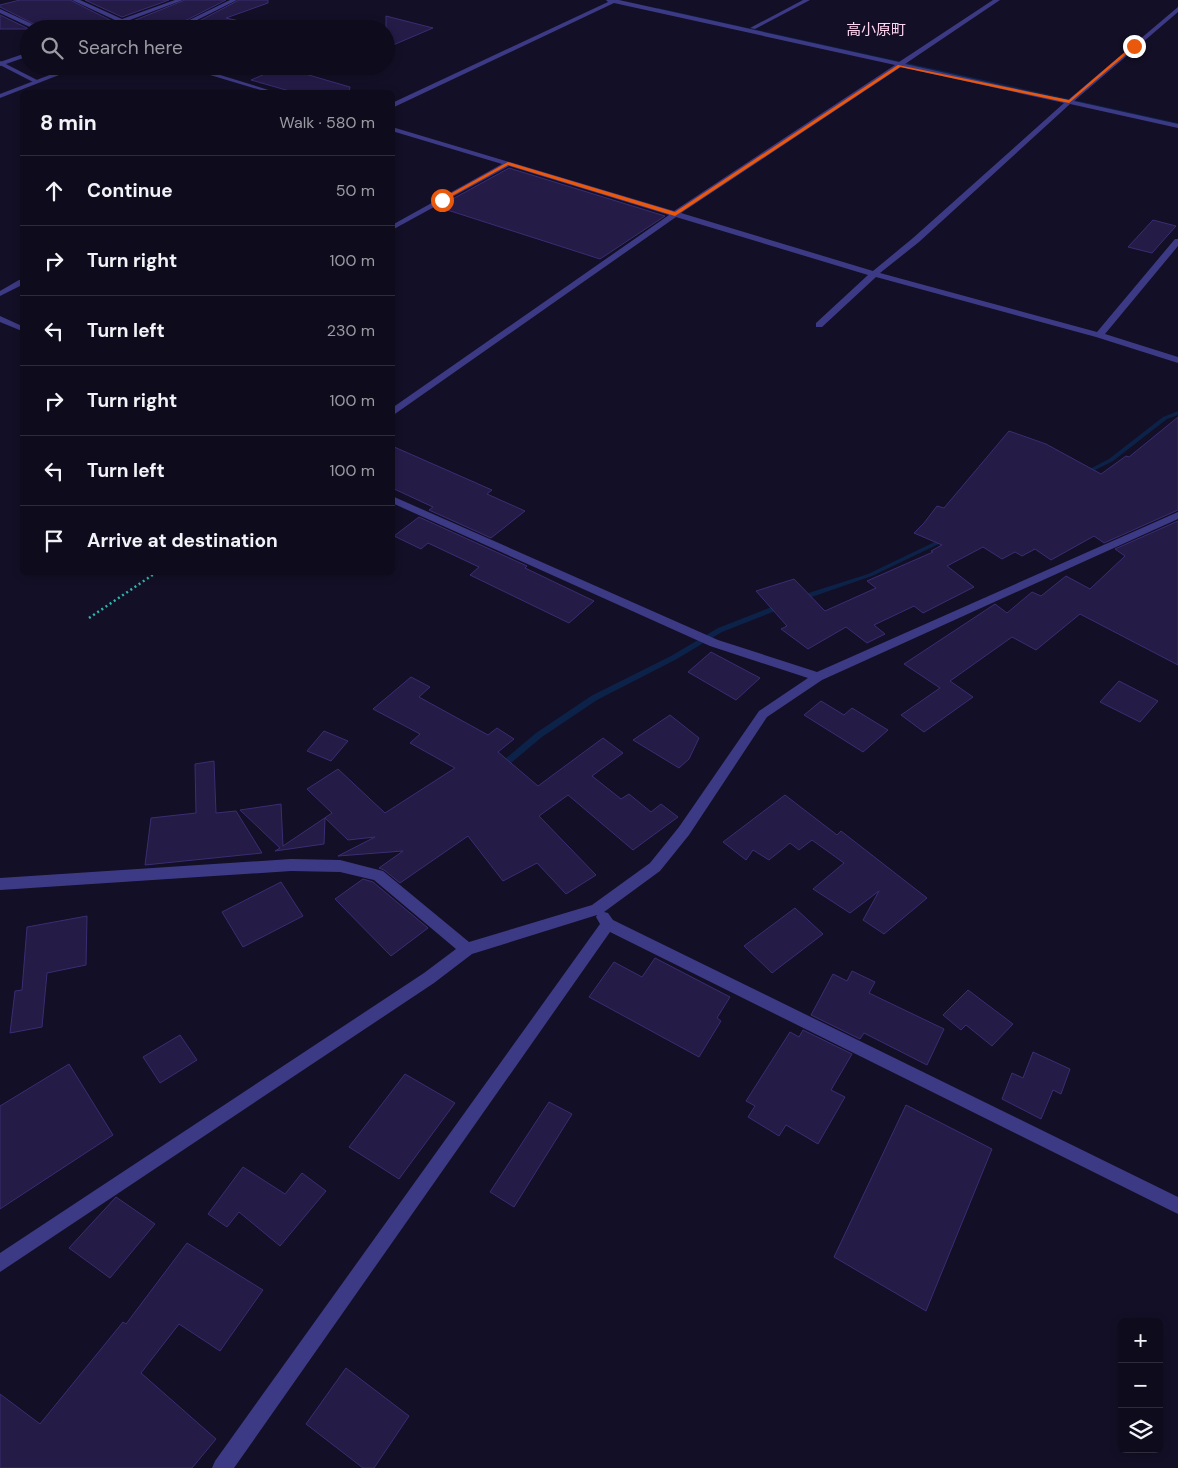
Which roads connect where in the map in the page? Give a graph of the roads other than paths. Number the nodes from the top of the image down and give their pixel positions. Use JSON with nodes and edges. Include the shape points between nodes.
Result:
{"nodes":[{"id":1,"x":75,"y":0,"type":"edge"},
{"id":2,"x":176,"y":0,"type":"edge"},
{"id":3,"x":234,"y":0,"type":"edge"},
{"id":4,"x":613,"y":0,"type":"edge"},
{"id":5,"x":807,"y":0,"type":"edge"},
{"id":6,"x":997,"y":0,"type":"edge"},
{"id":7,"x":1178,"y":9,"type":"edge"},
{"id":8,"x":0,"y":11,"type":"edge"},
{"id":9,"x":20,"y":20,"type":"edge"},
{"id":10,"x":120,"y":20,"type":"edge"},
{"id":11,"x":125,"y":20,"type":"edge"},
{"id":12,"x":193,"y":20,"type":"edge"},
{"id":13,"x":753,"y":28,"type":"dead end"},
{"id":14,"x":20,"y":57,"type":"edge"},
{"id":15,"x":0,"y":63,"type":"edge"},
{"id":16,"x":902,"y":64,"type":"junction"},
{"id":17,"x":20,"y":73,"type":"edge"},
{"id":18,"x":23,"y":75,"type":"edge"},
{"id":19,"x":55,"y":75,"type":"edge"},
{"id":20,"x":214,"y":75,"type":"edge"},
{"id":21,"x":37,"y":82,"type":"junction"},
{"id":22,"x":265,"y":90,"type":"edge"},
{"id":23,"x":0,"y":96,"type":"edge"},
{"id":24,"x":1071,"y":101,"type":"junction"},
{"id":25,"x":395,"y":105,"type":"edge"},
{"id":26,"x":1178,"y":126,"type":"edge"},
{"id":27,"x":395,"y":130,"type":"edge"},
{"id":28,"x":508,"y":164,"type":"junction"},
{"id":29,"x":675,"y":214,"type":"junction"},
{"id":30,"x":395,"y":226,"type":"edge"},
{"id":31,"x":1178,"y":241,"type":"edge"},
{"id":32,"x":874,"y":274,"type":"junction"},
{"id":33,"x":20,"y":283,"type":"edge"},
{"id":34,"x":0,"y":294,"type":"edge"},
{"id":35,"x":0,"y":319,"type":"edge"},
{"id":36,"x":819,"y":325,"type":"dead end"},
{"id":37,"x":20,"y":328,"type":"edge"},
{"id":38,"x":1099,"y":335,"type":"junction"},
{"id":39,"x":1178,"y":360,"type":"edge"},
{"id":40,"x":395,"y":410,"type":"edge"},
{"id":41,"x":395,"y":500,"type":"edge"},
{"id":42,"x":1178,"y":515,"type":"edge"},
{"id":43,"x":818,"y":677,"type":"junction"},
{"id":44,"x":0,"y":884,"type":"edge"},
{"id":45,"x":597,"y":909,"type":"junction"},
{"id":46,"x":608,"y":924,"type":"junction"},
{"id":47,"x":467,"y":949,"type":"junction"},
{"id":48,"x":1178,"y":1206,"type":"edge"},
{"id":49,"x":0,"y":1263,"type":"edge"},
{"id":50,"x":222,"y":1468,"type":"edge"}],
"edges":[{"from":1,"to":10,"type":"street"},
{"from":2,"to":11,"type":"street"},
{"from":3,"to":12,"type":"street"},
{"from":4,"to":16,"type":"street"},
{"from":4,"to":25,"type":"street"},
{"from":5,"to":13,"type":"street"},
{"from":6,"to":16,"type":"street"},
{"from":7,"to":24,"type":"street"},
{"from":8,"to":9,"type":"street"},
{"from":14,"to":15,"type":"street"},
{"from":15,"to":17,"type":"street"},
{"from":16,"to":24,"type":"street"},
{"from":16,"to":29,"type":"street"},
{"from":18,"to":21,"type":"street"},
{"from":19,"to":21,"type":"street"},
{"from":20,"to":22,"type":"street"},
{"from":21,"to":23,"type":"street"},
{"from":24,"to":26,"type":"street"},
{"from":24,"to":32,"type":"street"},
{"from":27,"to":28,"type":"street"},
{"from":28,"to":29,"type":"street"},
{"from":28,"to":30,"type":"street"},
{"from":29,"to":32,"type":"street"},
{"from":29,"to":40,"type":"street"},
{"from":31,"to":38,"type":"street"},
{"from":32,"to":36,"type":"street"},
{"from":32,"to":38,"type":"street"},
{"from":33,"to":34,"type":"street"},
{"from":35,"to":37,"type":"street"},
{"from":38,"to":39,"type":"street"},
{"from":41,"to":43,"type":"street","via":[[714,643]]},
{"from":42,"to":43,"type":"street"},
{"from":43,"to":45,"type":"street","via":[[763,714],[690,824],[654,867]]},
{"from":44,"to":47,"type":"street","via":[[291,865],[340,866],[378,875]]},
{"from":45,"to":46,"type":"street"},
{"from":45,"to":47,"type":"street"},
{"from":46,"to":48,"type":"street"},
{"from":46,"to":50,"type":"street"},
{"from":47,"to":49,"type":"street","via":[[429,978]]}]}
